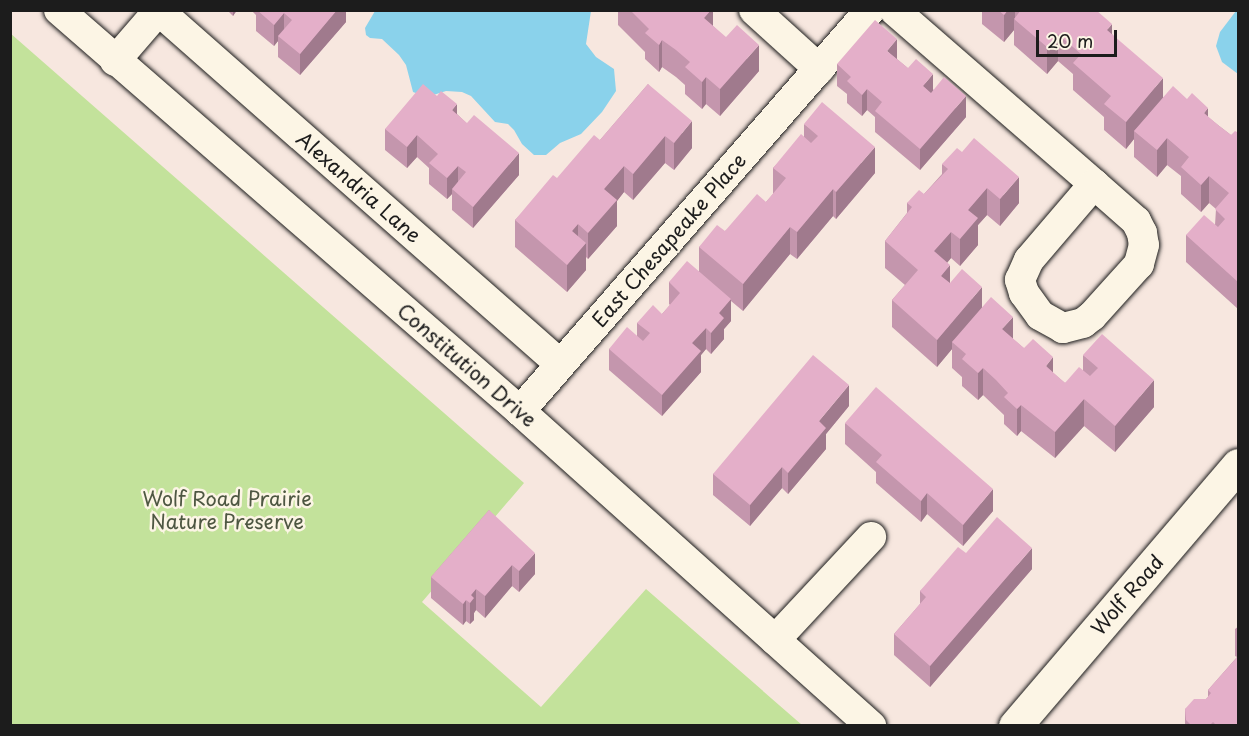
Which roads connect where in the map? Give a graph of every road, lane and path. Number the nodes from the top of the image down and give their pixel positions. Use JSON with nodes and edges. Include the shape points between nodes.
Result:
{"nodes":[{"id":1,"x":59,"y":10,"type":"edge"},
{"id":2,"x":754,"y":10,"type":"edge"},
{"id":3,"x":870,"y":10,"type":"edge"},
{"id":4,"x":894,"y":10,"type":"edge"},
{"id":5,"x":159,"y":11,"type":"edge"},
{"id":6,"x":115,"y":61,"type":"junction"},
{"id":7,"x":819,"y":69,"type":"junction"},
{"id":8,"x":1094,"y":184,"type":"junction"},
{"id":9,"x":560,"y":364,"type":"junction"},
{"id":10,"x":520,"y":411,"type":"junction"},
{"id":11,"x":1239,"y":465,"type":"edge"},
{"id":12,"x":871,"y":537,"type":"dead end"},
{"id":13,"x":775,"y":640,"type":"junction"},
{"id":14,"x":871,"y":726,"type":"edge"},
{"id":15,"x":1015,"y":726,"type":"edge"}],
"edges":[{"from":1,"to":6,"type":"street","name":"Constitution Drive"},
{"from":2,"to":7,"type":"street"},
{"from":3,"to":7,"type":"street","name":"East Chesapeake Place"},
{"from":4,"to":8,"type":"street"},
{"from":5,"to":6,"type":"street"},
{"from":5,"to":9,"type":"street","name":"Alexandria Lane"},
{"from":6,"to":10,"type":"street","name":"Constitution Drive"},
{"from":7,"to":9,"type":"street","name":"East Chesapeake Place"},
{"from":8,"to":8,"type":"street","via":[[1136,221],[1142,233],[1142,255],[1139,264],[1092,316],[1083,323],[1063,327],[1040,315],[1020,280],[1029,260]]},
{"from":9,"to":10,"type":"street","name":"East Chesapeake Place"},
{"from":10,"to":13,"type":"street","name":"Constitution Drive"},
{"from":11,"to":15,"type":"main road","name":"Wolf Road"},
{"from":12,"to":13,"type":"street"},
{"from":13,"to":14,"type":"street","name":"Constitution Drive"}]}
